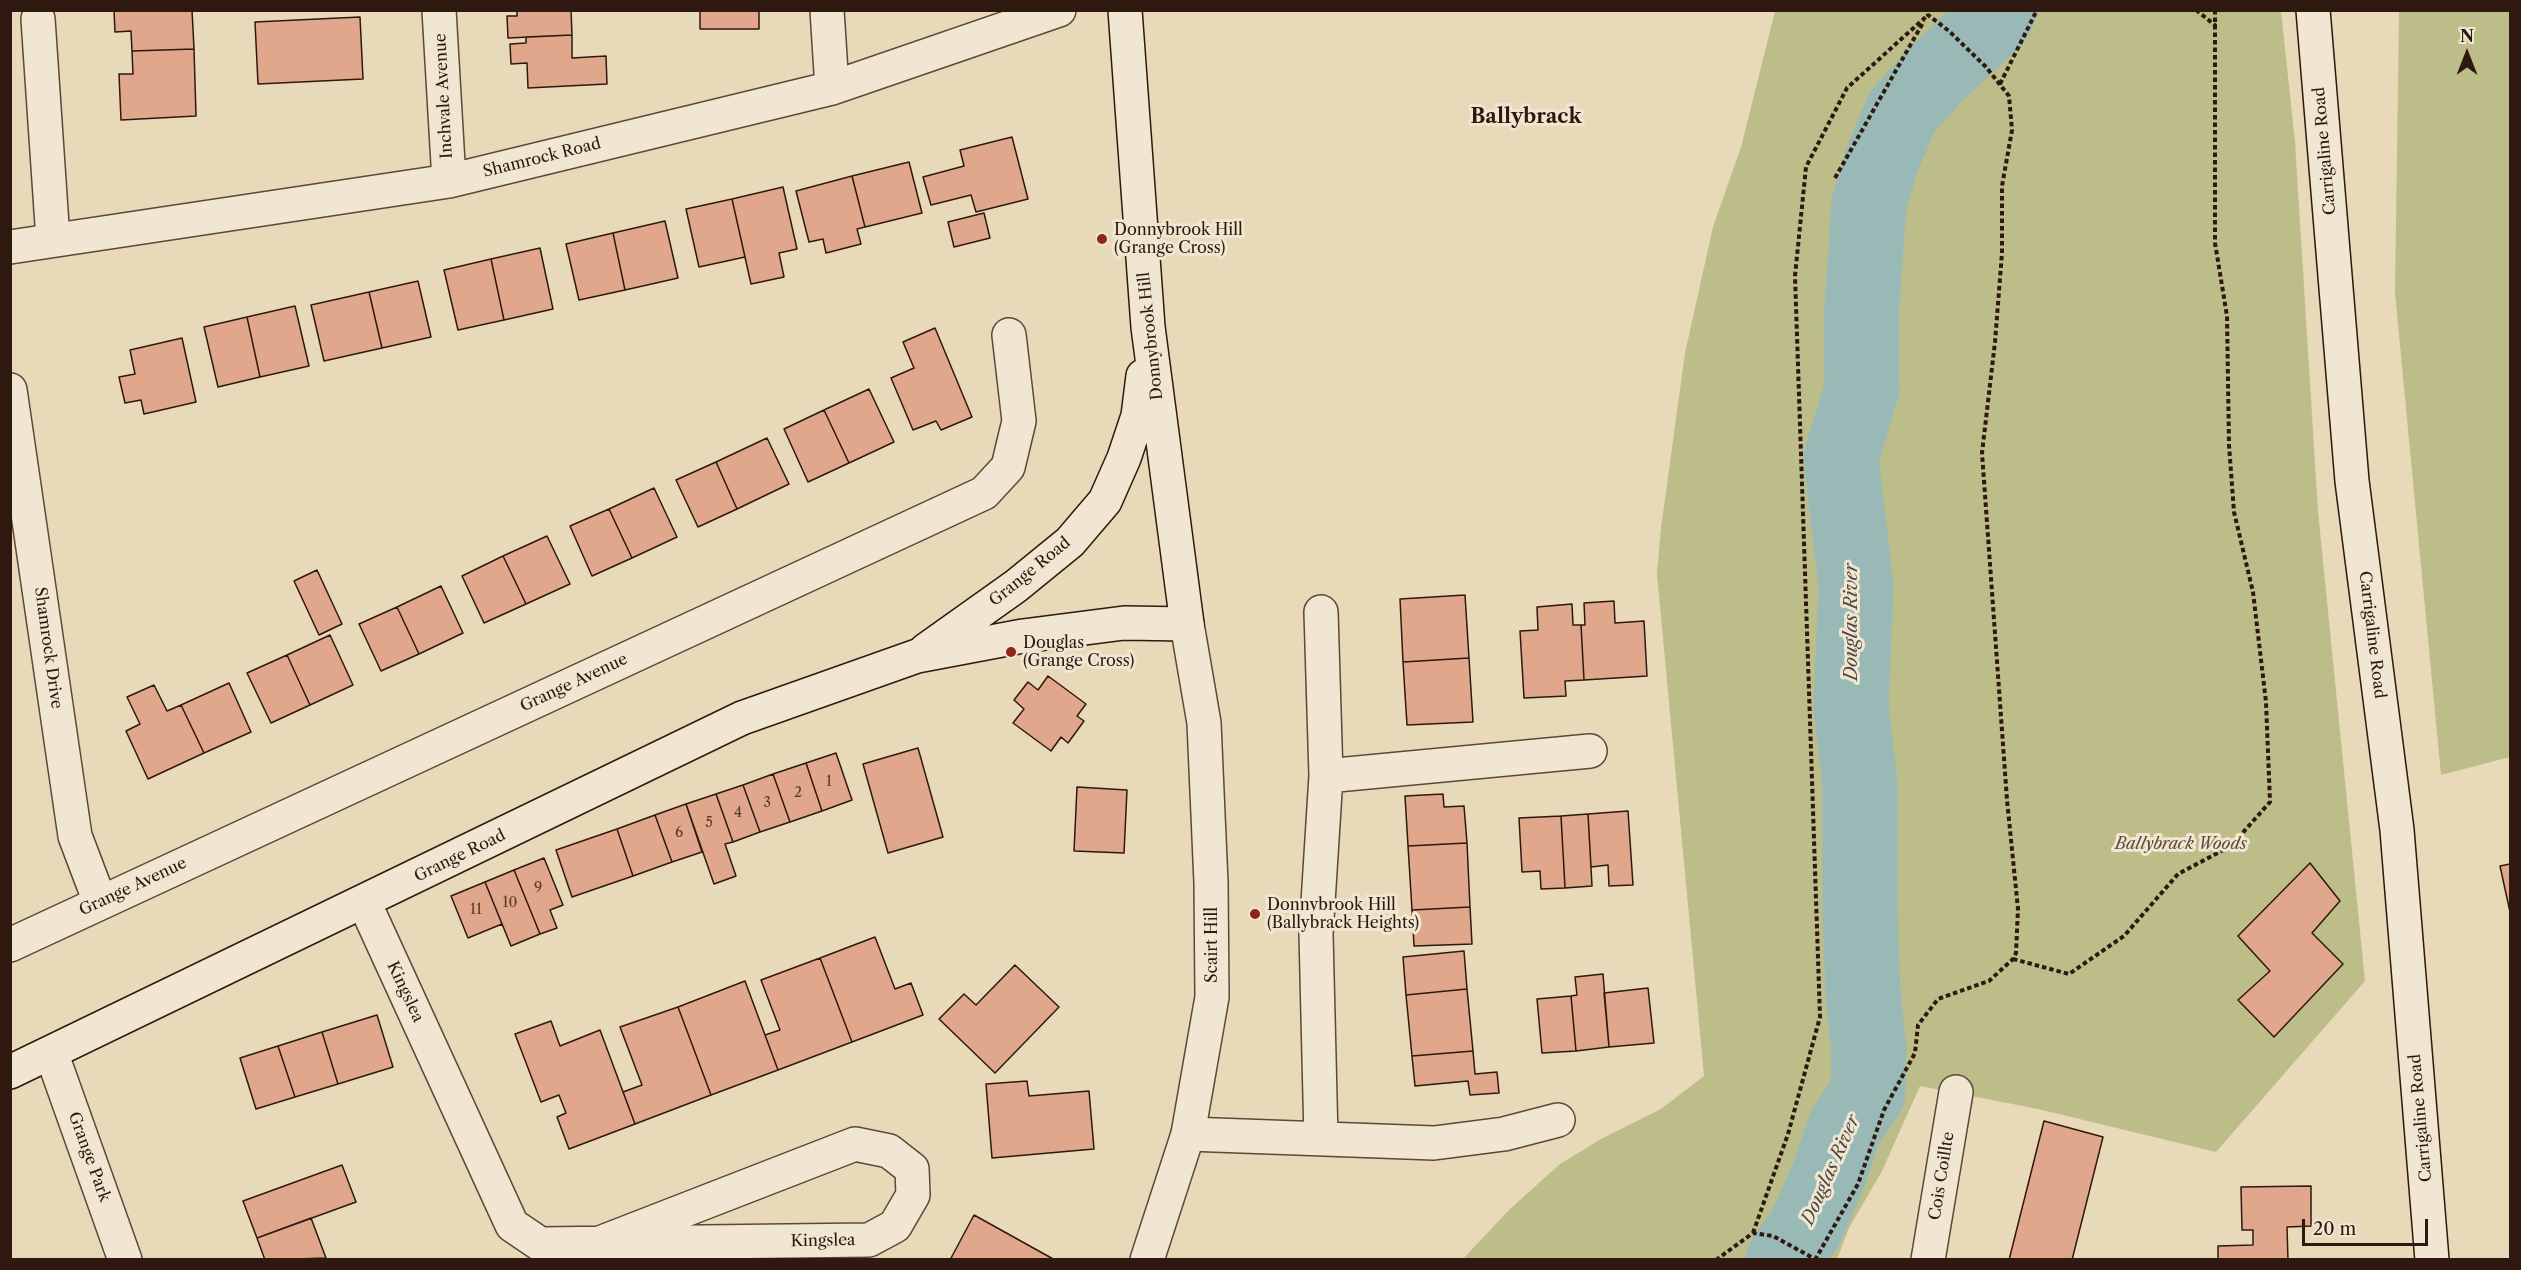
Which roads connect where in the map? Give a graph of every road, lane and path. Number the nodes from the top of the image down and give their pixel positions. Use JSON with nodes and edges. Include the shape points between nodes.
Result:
{"nodes":[{"id":1,"x":439,"y":10,"type":"edge"},
{"id":2,"x":827,"y":10,"type":"edge"},
{"id":3,"x":1059,"y":10,"type":"edge"},
{"id":4,"x":1125,"y":10,"type":"edge"},
{"id":5,"x":2037,"y":10,"type":"edge"},
{"id":6,"x":2196,"y":10,"type":"edge"},
{"id":7,"x":2215,"y":10,"type":"edge"},
{"id":8,"x":2313,"y":10,"type":"edge"},
{"id":9,"x":1928,"y":13,"type":"edge"},
{"id":10,"x":38,"y":19,"type":"dead end"},
{"id":11,"x":2217,"y":26,"type":"junction"},
{"id":12,"x":2000,"y":84,"type":"junction"},
{"id":13,"x":832,"y":88,"type":"junction"},
{"id":14,"x":1835,"y":178,"type":"dead end"},
{"id":15,"x":449,"y":181,"type":"junction"},
{"id":16,"x":53,"y":240,"type":"junction"},
{"id":17,"x":10,"y":248,"type":"edge"},
{"id":18,"x":1148,"y":327,"type":"junction"},
{"id":19,"x":1009,"y":335,"type":"dead end"},
{"id":20,"x":10,"y":390,"type":"edge"},
{"id":21,"x":1321,"y":612,"type":"dead end"},
{"id":22,"x":1187,"y":624,"type":"junction"},
{"id":23,"x":917,"y":656,"type":"junction"},
{"id":24,"x":1590,"y":751,"type":"dead end"},
{"id":25,"x":1326,"y":777,"type":"junction"},
{"id":26,"x":100,"y":902,"type":"junction"},
{"id":27,"x":364,"y":902,"type":"junction"},
{"id":28,"x":10,"y":945,"type":"edge"},
{"id":29,"x":2013,"y":959,"type":"junction"},
{"id":30,"x":52,"y":1055,"type":"junction"},
{"id":31,"x":10,"y":1072,"type":"edge"},
{"id":32,"x":1956,"y":1092,"type":"dead end"},
{"id":33,"x":1558,"y":1120,"type":"dead end"},
{"id":34,"x":1188,"y":1134,"type":"junction"},
{"id":35,"x":1321,"y":1139,"type":"junction"},
{"id":36,"x":1753,"y":1233,"type":"junction"},
{"id":37,"x":600,"y":1243,"type":"junction"},
{"id":38,"x":1815,"y":1259,"type":"edge"},
{"id":39,"x":126,"y":1260,"type":"edge"},
{"id":40,"x":1147,"y":1260,"type":"edge"},
{"id":41,"x":1716,"y":1260,"type":"edge"},
{"id":42,"x":1928,"y":1260,"type":"edge"},
{"id":43,"x":2432,"y":1260,"type":"edge"}],
"edges":[{"from":1,"to":15,"type":"street","name":"Inchvale Avenue"},
{"from":2,"to":13,"type":"street"},
{"from":3,"to":13,"type":"street","name":"Shamrock Road"},
{"from":4,"to":18,"type":"street","name":"Donnybrook Hill"},
{"from":5,"to":12,"type":"path"},
{"from":6,"to":11,"type":"path"},
{"from":7,"to":11,"type":"path"},
{"from":8,"to":43,"type":"street","name":"Carrigaline Road","via":[[2352,481],[2397,830]]},
{"from":9,"to":12,"type":"path"},
{"from":9,"to":14,"type":"path"},
{"from":9,"to":36,"type":"path","via":[[1848,88],[1806,167],[1795,276],[1820,1017],[1788,1134]]},
{"from":10,"to":16,"type":"street"},
{"from":11,"to":29,"type":"path","via":[[2215,243],[2228,316],[2234,512],[2253,592],[2266,702],[2270,802],[2231,846],[2178,874],[2124,936],[2069,974]]},
{"from":12,"to":29,"type":"path","via":[[2009,96],[2012,130],[2002,186],[2002,254],[1982,453],[2018,909]]},
{"from":13,"to":15,"type":"street","name":"Shamrock Road"},
{"from":15,"to":16,"type":"street","name":"Shamrock Road"},
{"from":16,"to":17,"type":"street","name":"Shamrock Road"},
{"from":18,"to":22,"type":"street","name":"Donnybrook Hill"},
{"from":18,"to":23,"type":"street","name":"Grange Road","via":[[1138,416],[1105,501],[1070,542],[1017,586]]},
{"from":19,"to":26,"type":"street","name":"Grange Avenue","via":[[1019,421],[1008,467],[984,493]]},
{"from":20,"to":26,"type":"street","name":"Shamrock Drive","via":[[75,836]]},
{"from":21,"to":25,"type":"street"},
{"from":22,"to":23,"type":"street","name":"Grange Road","via":[[1124,623],[1023,636]]},
{"from":22,"to":34,"type":"street","name":"Scairt Hill","via":[[1204,723],[1212,997]]},
{"from":23,"to":27,"type":"street","name":"Grange Road","via":[[742,718]]},
{"from":24,"to":25,"type":"street"},
{"from":25,"to":35,"type":"street","via":[[1316,934]]},
{"from":26,"to":28,"type":"street","name":"Grange Avenue"},
{"from":27,"to":30,"type":"street","name":"Grange Road"},
{"from":27,"to":37,"type":"street","name":"Kingslea","via":[[512,1225],[540,1244]]},
{"from":29,"to":38,"type":"path","via":[[1989,981],[1938,999],[1918,1025],[1916,1053],[1884,1110],[1858,1184]]},
{"from":30,"to":31,"type":"street","name":"Grange Road"},
{"from":30,"to":39,"type":"street","name":"Grange Park"},
{"from":32,"to":42,"type":"street","name":"Cois Coillte"},
{"from":33,"to":35,"type":"street","via":[[1504,1134],[1434,1143]]},
{"from":34,"to":35,"type":"street"},
{"from":34,"to":40,"type":"street","name":"Scairt Hill"},
{"from":36,"to":38,"type":"path","via":[[1773,1236]]},
{"from":36,"to":41,"type":"path"},
{"from":37,"to":37,"type":"street","name":"Kingslea","via":[[855,1144],[889,1151],[912,1169],[914,1195],[895,1226],[869,1240]]}]}
